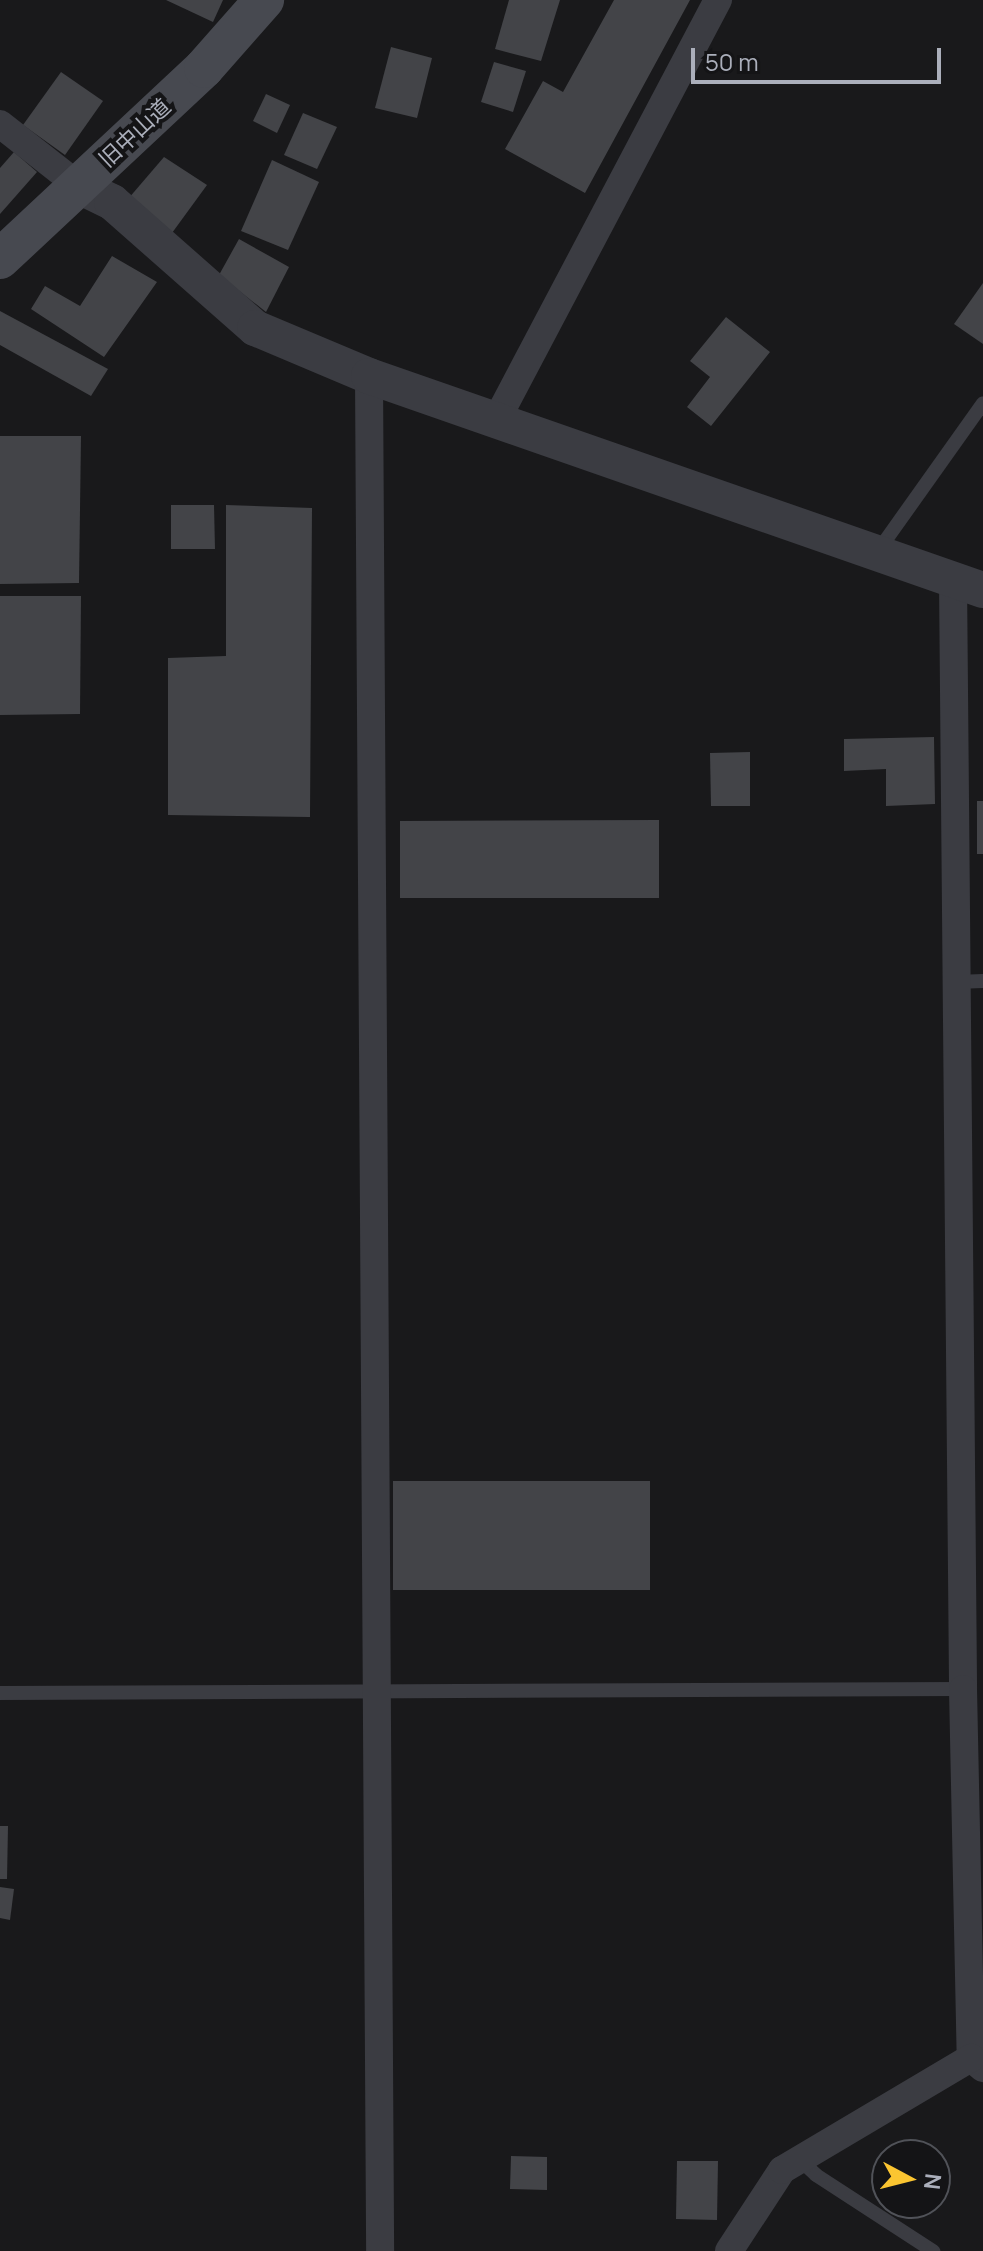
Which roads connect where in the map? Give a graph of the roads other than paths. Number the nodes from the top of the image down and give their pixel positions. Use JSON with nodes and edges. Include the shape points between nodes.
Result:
{"nodes":[{"id":1,"x":264,"y":0,"type":"edge"},
{"id":2,"x":718,"y":0,"type":"edge"},
{"id":3,"x":0,"y":124,"type":"edge"},
{"id":4,"x":79,"y":186,"type":"junction"},
{"id":5,"x":0,"y":259,"type":"edge"},
{"id":6,"x":369,"y":376,"type":"junction"},
{"id":7,"x":983,"y":403,"type":"edge"},
{"id":8,"x":497,"y":419,"type":"junction"},
{"id":9,"x":878,"y":551,"type":"junction"},
{"id":10,"x":968,"y":585,"type":"edge"},
{"id":11,"x":970,"y":981,"type":"edge"},
{"id":12,"x":963,"y":1689,"type":"junction"},
{"id":13,"x":375,"y":1692,"type":"junction"},
{"id":14,"x":0,"y":1693,"type":"edge"},
{"id":15,"x":977,"y":2063,"type":"edge"},
{"id":16,"x":799,"y":2159,"type":"junction"},
{"id":17,"x":380,"y":2251,"type":"edge"},
{"id":18,"x":729,"y":2251,"type":"edge"},
{"id":19,"x":933,"y":2251,"type":"edge"}],
"edges":[{"from":1,"to":4,"type":"main road","name":"旧中山道","via":[[204,68]]},
{"from":2,"to":8,"type":"street"},
{"from":3,"to":4,"type":"street"},
{"from":4,"to":5,"type":"main road","name":"旧中山道"},
{"from":4,"to":6,"type":"street","via":[[112,202],[255,328]]},
{"from":6,"to":8,"type":"street"},
{"from":6,"to":13,"type":"street"},
{"from":7,"to":9,"type":"lane"},
{"from":8,"to":9,"type":"street"},
{"from":9,"to":10,"type":"street"},
{"from":10,"to":11,"type":"street"},
{"from":11,"to":12,"type":"street"},
{"from":12,"to":13,"type":"lane"},
{"from":12,"to":15,"type":"street"},
{"from":13,"to":14,"type":"lane"},
{"from":13,"to":17,"type":"street"},
{"from":15,"to":16,"type":"street"},
{"from":16,"to":18,"type":"street","via":[[782,2170]]},
{"from":16,"to":19,"type":"lane"}]}
